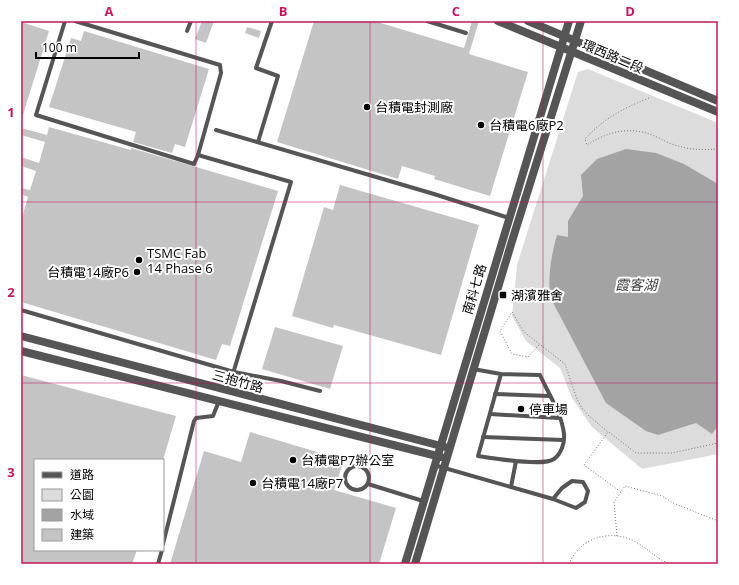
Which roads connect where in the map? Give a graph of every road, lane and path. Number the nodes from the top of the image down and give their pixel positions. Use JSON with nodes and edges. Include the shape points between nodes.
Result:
{"nodes":[{"id":1,"x":65,"y":21,"type":"edge"},
{"id":2,"x":75,"y":21,"type":"edge"},
{"id":3,"x":96,"y":21,"type":"edge"},
{"id":4,"x":191,"y":21,"type":"edge"},
{"id":5,"x":272,"y":21,"type":"edge"},
{"id":6,"x":427,"y":21,"type":"edge"},
{"id":7,"x":498,"y":21,"type":"edge"},
{"id":8,"x":528,"y":21,"type":"edge"},
{"id":9,"x":569,"y":21,"type":"edge"},
{"id":10,"x":581,"y":21,"type":"edge"},
{"id":11,"x":97,"y":28,"type":"junction"},
{"id":12,"x":187,"y":31,"type":"dead end"},
{"id":13,"x":466,"y":33,"type":"dead end"},
{"id":14,"x":565,"y":36,"type":"junction"},
{"id":15,"x":575,"y":40,"type":"junction"},
{"id":16,"x":561,"y":47,"type":"junction"},
{"id":17,"x":572,"y":52,"type":"junction"},
{"id":18,"x":649,"y":98,"type":"dead end"},
{"id":19,"x":718,"y":101,"type":"edge"},
{"id":20,"x":718,"y":112,"type":"edge"},
{"id":21,"x":216,"y":130,"type":"dead end"},
{"id":22,"x":258,"y":142,"type":"junction"},
{"id":23,"x":718,"y":149,"type":"edge"},
{"id":24,"x":198,"y":155,"type":"junction"},
{"id":25,"x":509,"y":218,"type":"junction"},
{"id":26,"x":502,"y":238,"type":"junction"},
{"id":27,"x":512,"y":241,"type":"junction"},
{"id":28,"x":21,"y":310,"type":"edge"},
{"id":29,"x":21,"y":336,"type":"edge"},
{"id":30,"x":539,"y":345,"type":"junction"},
{"id":31,"x":21,"y":350,"type":"edge"},
{"id":32,"x":473,"y":369,"type":"junction"},
{"id":33,"x":234,"y":372,"type":"junction"},
{"id":34,"x":501,"y":374,"type":"junction"},
{"id":35,"x":228,"y":390,"type":"junction"},
{"id":36,"x":320,"y":391,"type":"dead end"},
{"id":37,"x":495,"y":394,"type":"junction"},
{"id":38,"x":549,"y":396,"type":"junction"},
{"id":39,"x":219,"y":402,"type":"junction"},
{"id":40,"x":490,"y":414,"type":"junction"},
{"id":41,"x":559,"y":418,"type":"junction"},
{"id":42,"x":608,"y":432,"type":"junction"},
{"id":43,"x":484,"y":438,"type":"junction"},
{"id":44,"x":563,"y":440,"type":"junction"},
{"id":45,"x":718,"y":443,"type":"edge"},
{"id":46,"x":440,"y":445,"type":"junction"},
{"id":47,"x":450,"y":448,"type":"junction"},
{"id":48,"x":437,"y":456,"type":"junction"},
{"id":49,"x":446,"y":459,"type":"junction"},
{"id":50,"x":516,"y":461,"type":"junction"},
{"id":51,"x":434,"y":464,"type":"junction"},
{"id":52,"x":444,"y":468,"type":"junction"},
{"id":53,"x":368,"y":484,"type":"junction"},
{"id":54,"x":511,"y":487,"type":"junction"},
{"id":55,"x":621,"y":492,"type":"junction"},
{"id":56,"x":553,"y":499,"type":"junction"},
{"id":57,"x":423,"y":501,"type":"junction"},
{"id":58,"x":718,"y":521,"type":"edge"},
{"id":59,"x":617,"y":536,"type":"junction"},
{"id":60,"x":164,"y":540,"type":"edge"},
{"id":61,"x":162,"y":551,"type":"edge"},
{"id":62,"x":158,"y":564,"type":"edge"},
{"id":63,"x":404,"y":564,"type":"edge"},
{"id":64,"x":415,"y":564,"type":"edge"},
{"id":65,"x":569,"y":564,"type":"edge"},
{"id":66,"x":670,"y":564,"type":"edge"}],
"edges":[{"from":1,"to":24,"type":"lane","via":[[36,115],[194,164]]},
{"from":2,"to":11,"type":"lane"},
{"from":3,"to":11,"type":"lane"},
{"from":4,"to":12,"type":"lane"},
{"from":5,"to":22,"type":"lane","via":[[256,68],[278,76]]},
{"from":6,"to":13,"type":"lane"},
{"from":7,"to":16,"type":"street","name":"環西路二段"},
{"from":8,"to":14,"type":"street"},
{"from":9,"to":14,"type":"street","name":"南科七路"},
{"from":10,"to":15,"type":"street"},
{"from":11,"to":24,"type":"lane","via":[[220,65],[221,73]]},
{"from":14,"to":15,"type":"street","name":"環西路二段"},
{"from":14,"to":16,"type":"street","name":"南科七路"},
{"from":15,"to":17,"type":"street","name":"南科七路"},
{"from":15,"to":19,"type":"street","name":"環西路二段"},
{"from":16,"to":17,"type":"street","name":"環西路二段"},
{"from":16,"to":25,"type":"street","name":"南科七路"},
{"from":17,"to":20,"type":"street","name":"環西路二段"},
{"from":17,"to":27,"type":"street","name":"南科七路"},
{"from":18,"to":23,"type":"path","via":[[628,106],[601,122],[586,139],[587,145],[610,133],[634,130],[686,148]]},
{"from":21,"to":22,"type":"lane"},
{"from":22,"to":25,"type":"lane"},
{"from":24,"to":33,"type":"lane","via":[[291,182]]},
{"from":25,"to":26,"type":"street","name":"南科七路"},
{"from":26,"to":27,"type":"lane"},
{"from":26,"to":46,"type":"street","name":"南科七路"},
{"from":27,"to":32,"type":"street","name":"南科七路"},
{"from":28,"to":33,"type":"lane"},
{"from":29,"to":35,"type":"street","name":"三抱竹路"},
{"from":30,"to":30,"type":"path","via":[[524,332],[512,312],[500,331],[512,354],[528,357]]},
{"from":30,"to":42,"type":"path","via":[[565,364],[582,408]]},
{"from":31,"to":39,"type":"street","name":"三抱竹路"},
{"from":32,"to":34,"type":"lane"},
{"from":32,"to":47,"type":"street","name":"南科七路"},
{"from":33,"to":35,"type":"lane"},
{"from":33,"to":36,"type":"lane"},
{"from":34,"to":37,"type":"lane"},
{"from":34,"to":38,"type":"lane","via":[[540,375]]},
{"from":35,"to":46,"type":"street","name":"三抱竹路"},
{"from":37,"to":38,"type":"lane"},
{"from":37,"to":40,"type":"lane"},
{"from":38,"to":41,"type":"lane"},
{"from":39,"to":48,"type":"street","name":"三抱竹路"},
{"from":39,"to":60,"type":"lane","via":[[213,416],[196,418],[194,421]]},
{"from":40,"to":41,"type":"lane"},
{"from":40,"to":43,"type":"lane"},
{"from":41,"to":44,"type":"lane"},
{"from":42,"to":45,"type":"path","via":[[636,453],[672,453]]},
{"from":42,"to":55,"type":"path","via":[[584,466]]},
{"from":43,"to":44,"type":"lane"},
{"from":43,"to":50,"type":"lane","via":[[478,456]]},
{"from":44,"to":50,"type":"lane","via":[[562,450],[554,460]]},
{"from":46,"to":47,"type":"street","name":"三抱竹路"},
{"from":46,"to":48,"type":"street","name":"南科七路"},
{"from":47,"to":49,"type":"street","name":"南科七路"},
{"from":48,"to":49,"type":"street","name":"三抱竹路"},
{"from":48,"to":51,"type":"street","name":"南科七路"},
{"from":49,"to":52,"type":"street","name":"南科七路"},
{"from":50,"to":54,"type":"lane"},
{"from":51,"to":52,"type":"lane"},
{"from":51,"to":57,"type":"street","name":"南科七路"},
{"from":52,"to":54,"type":"lane"},
{"from":52,"to":64,"type":"street","name":"南科七路"},
{"from":53,"to":53,"type":"lane","via":[[369,474],[363,467],[353,467],[346,474],[347,483],[351,488],[360,489]]},
{"from":53,"to":57,"type":"lane"},
{"from":54,"to":56,"type":"lane"},
{"from":55,"to":58,"type":"path","via":[[625,486],[662,496]]},
{"from":55,"to":59,"type":"path","via":[[614,502]]},
{"from":56,"to":56,"type":"lane","via":[[572,481],[583,482],[588,492],[585,502],[576,508]]},
{"from":57,"to":63,"type":"street","name":"南科七路"},
{"from":59,"to":65,"type":"path","via":[[604,536],[585,543],[573,555]]},
{"from":59,"to":66,"type":"path","via":[[637,543]]},
{"from":61,"to":62,"type":"lane"}]}
